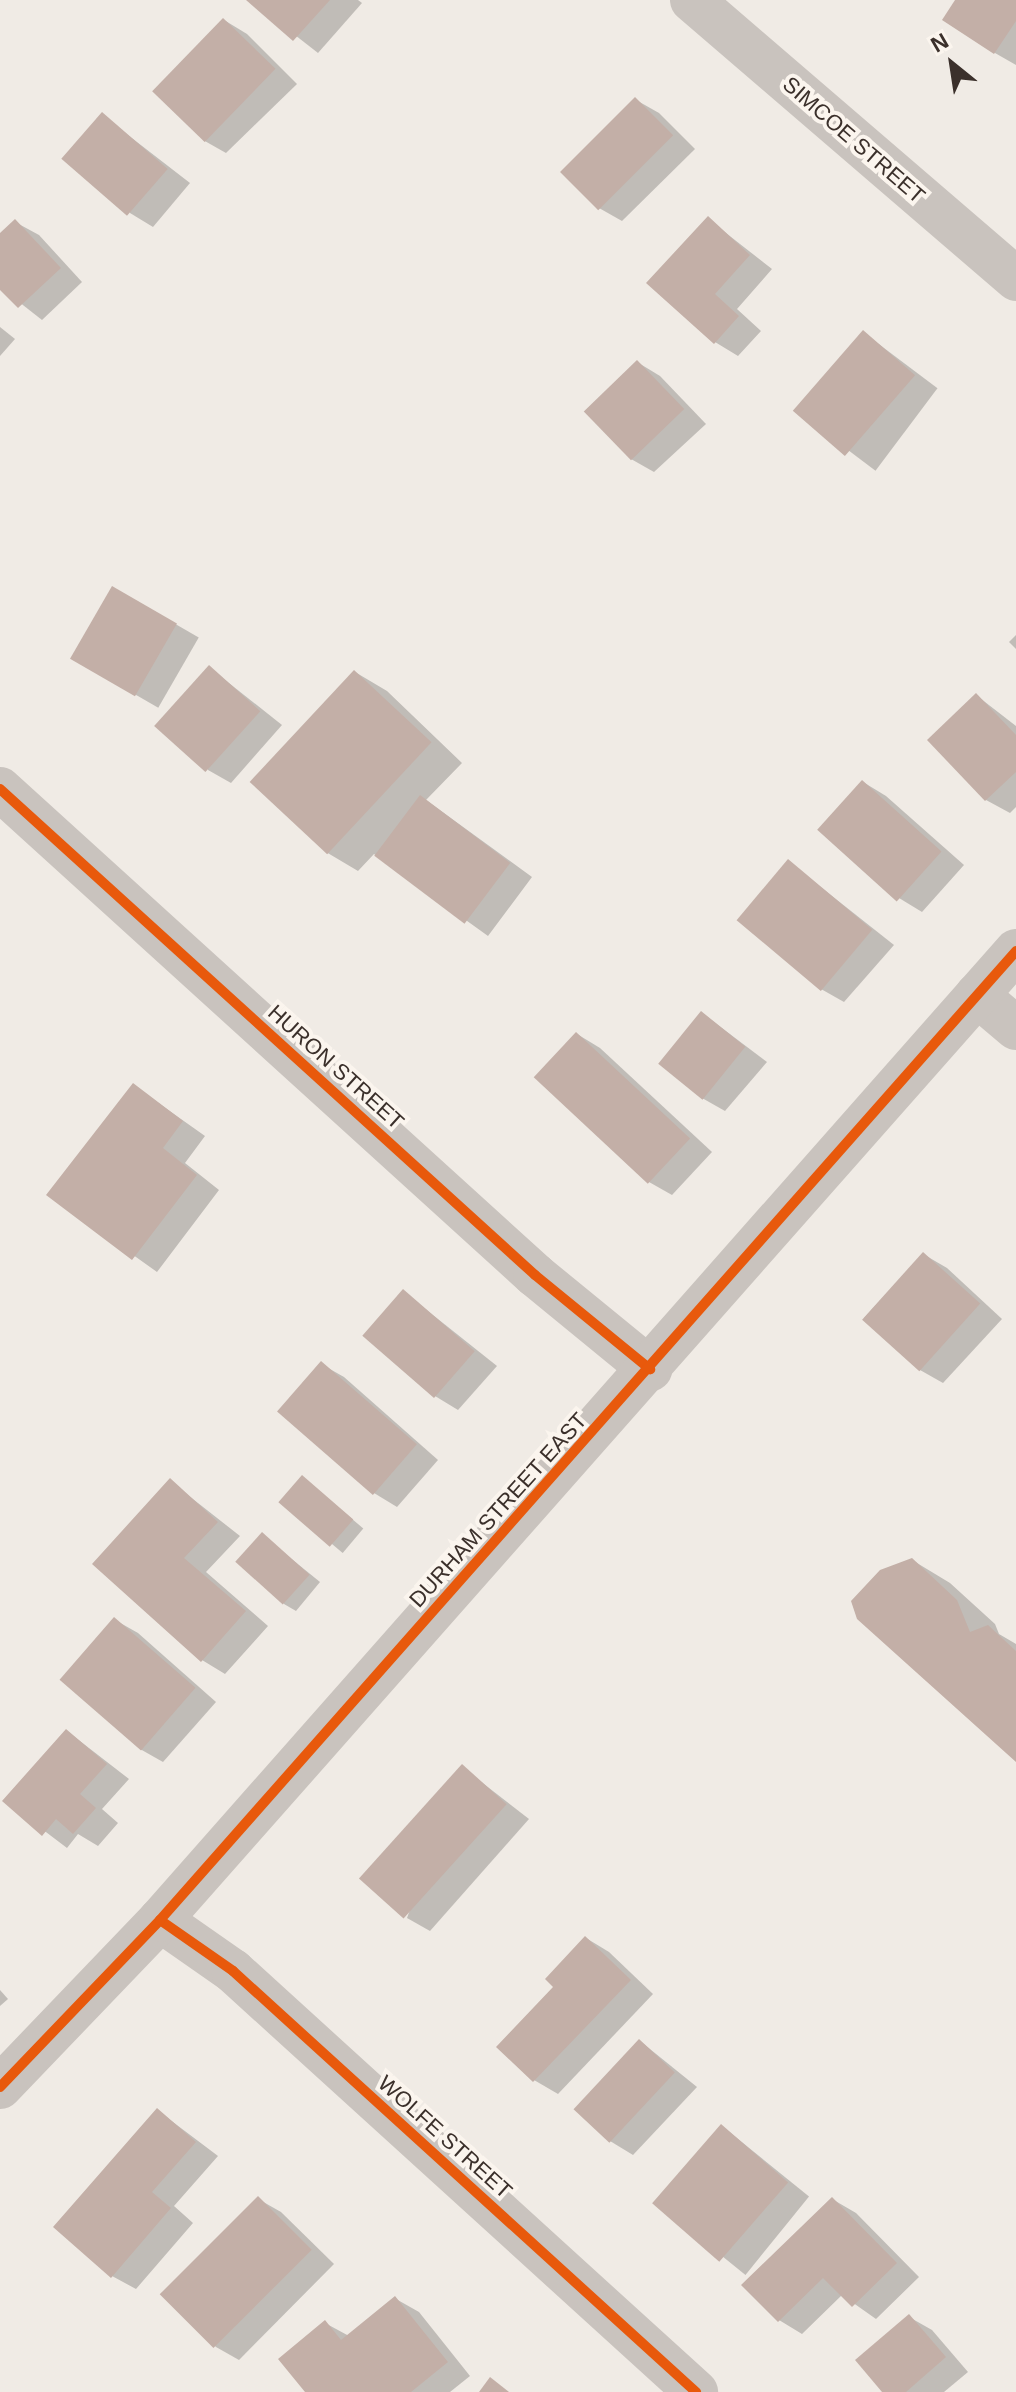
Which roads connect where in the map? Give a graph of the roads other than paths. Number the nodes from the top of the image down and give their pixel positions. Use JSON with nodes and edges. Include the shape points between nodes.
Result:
{"nodes":[{"id":1,"x":692,"y":0,"type":"edge"},
{"id":2,"x":1016,"y":279,"type":"edge"},
{"id":3,"x":0,"y":789,"type":"edge"},
{"id":4,"x":1016,"y":951,"type":"edge"},
{"id":5,"x":977,"y":995,"type":"junction"},
{"id":6,"x":1016,"y":1028,"type":"edge"},
{"id":7,"x":650,"y":1369,"type":"junction"},
{"id":8,"x":160,"y":1920,"type":"junction"},
{"id":9,"x":0,"y":2087,"type":"edge"},
{"id":10,"x":696,"y":2392,"type":"edge"}],
"edges":[{"from":1,"to":2,"type":"street","name":"SIMCOE STREET"},
{"from":3,"to":7,"type":"street","name":"HURON STREET","via":[[535,1275]]},
{"from":4,"to":5,"type":"street","name":"DURHAM STREET EAST"},
{"from":5,"to":6,"type":"street"},
{"from":5,"to":7,"type":"street","name":"DURHAM STREET EAST"},
{"from":7,"to":8,"type":"street","name":"DURHAM STREET EAST"},
{"from":8,"to":9,"type":"street","name":"DURHAM STREET EAST"},
{"from":8,"to":10,"type":"street","name":"WOLFE STREET","via":[[233,1971]]}]}
